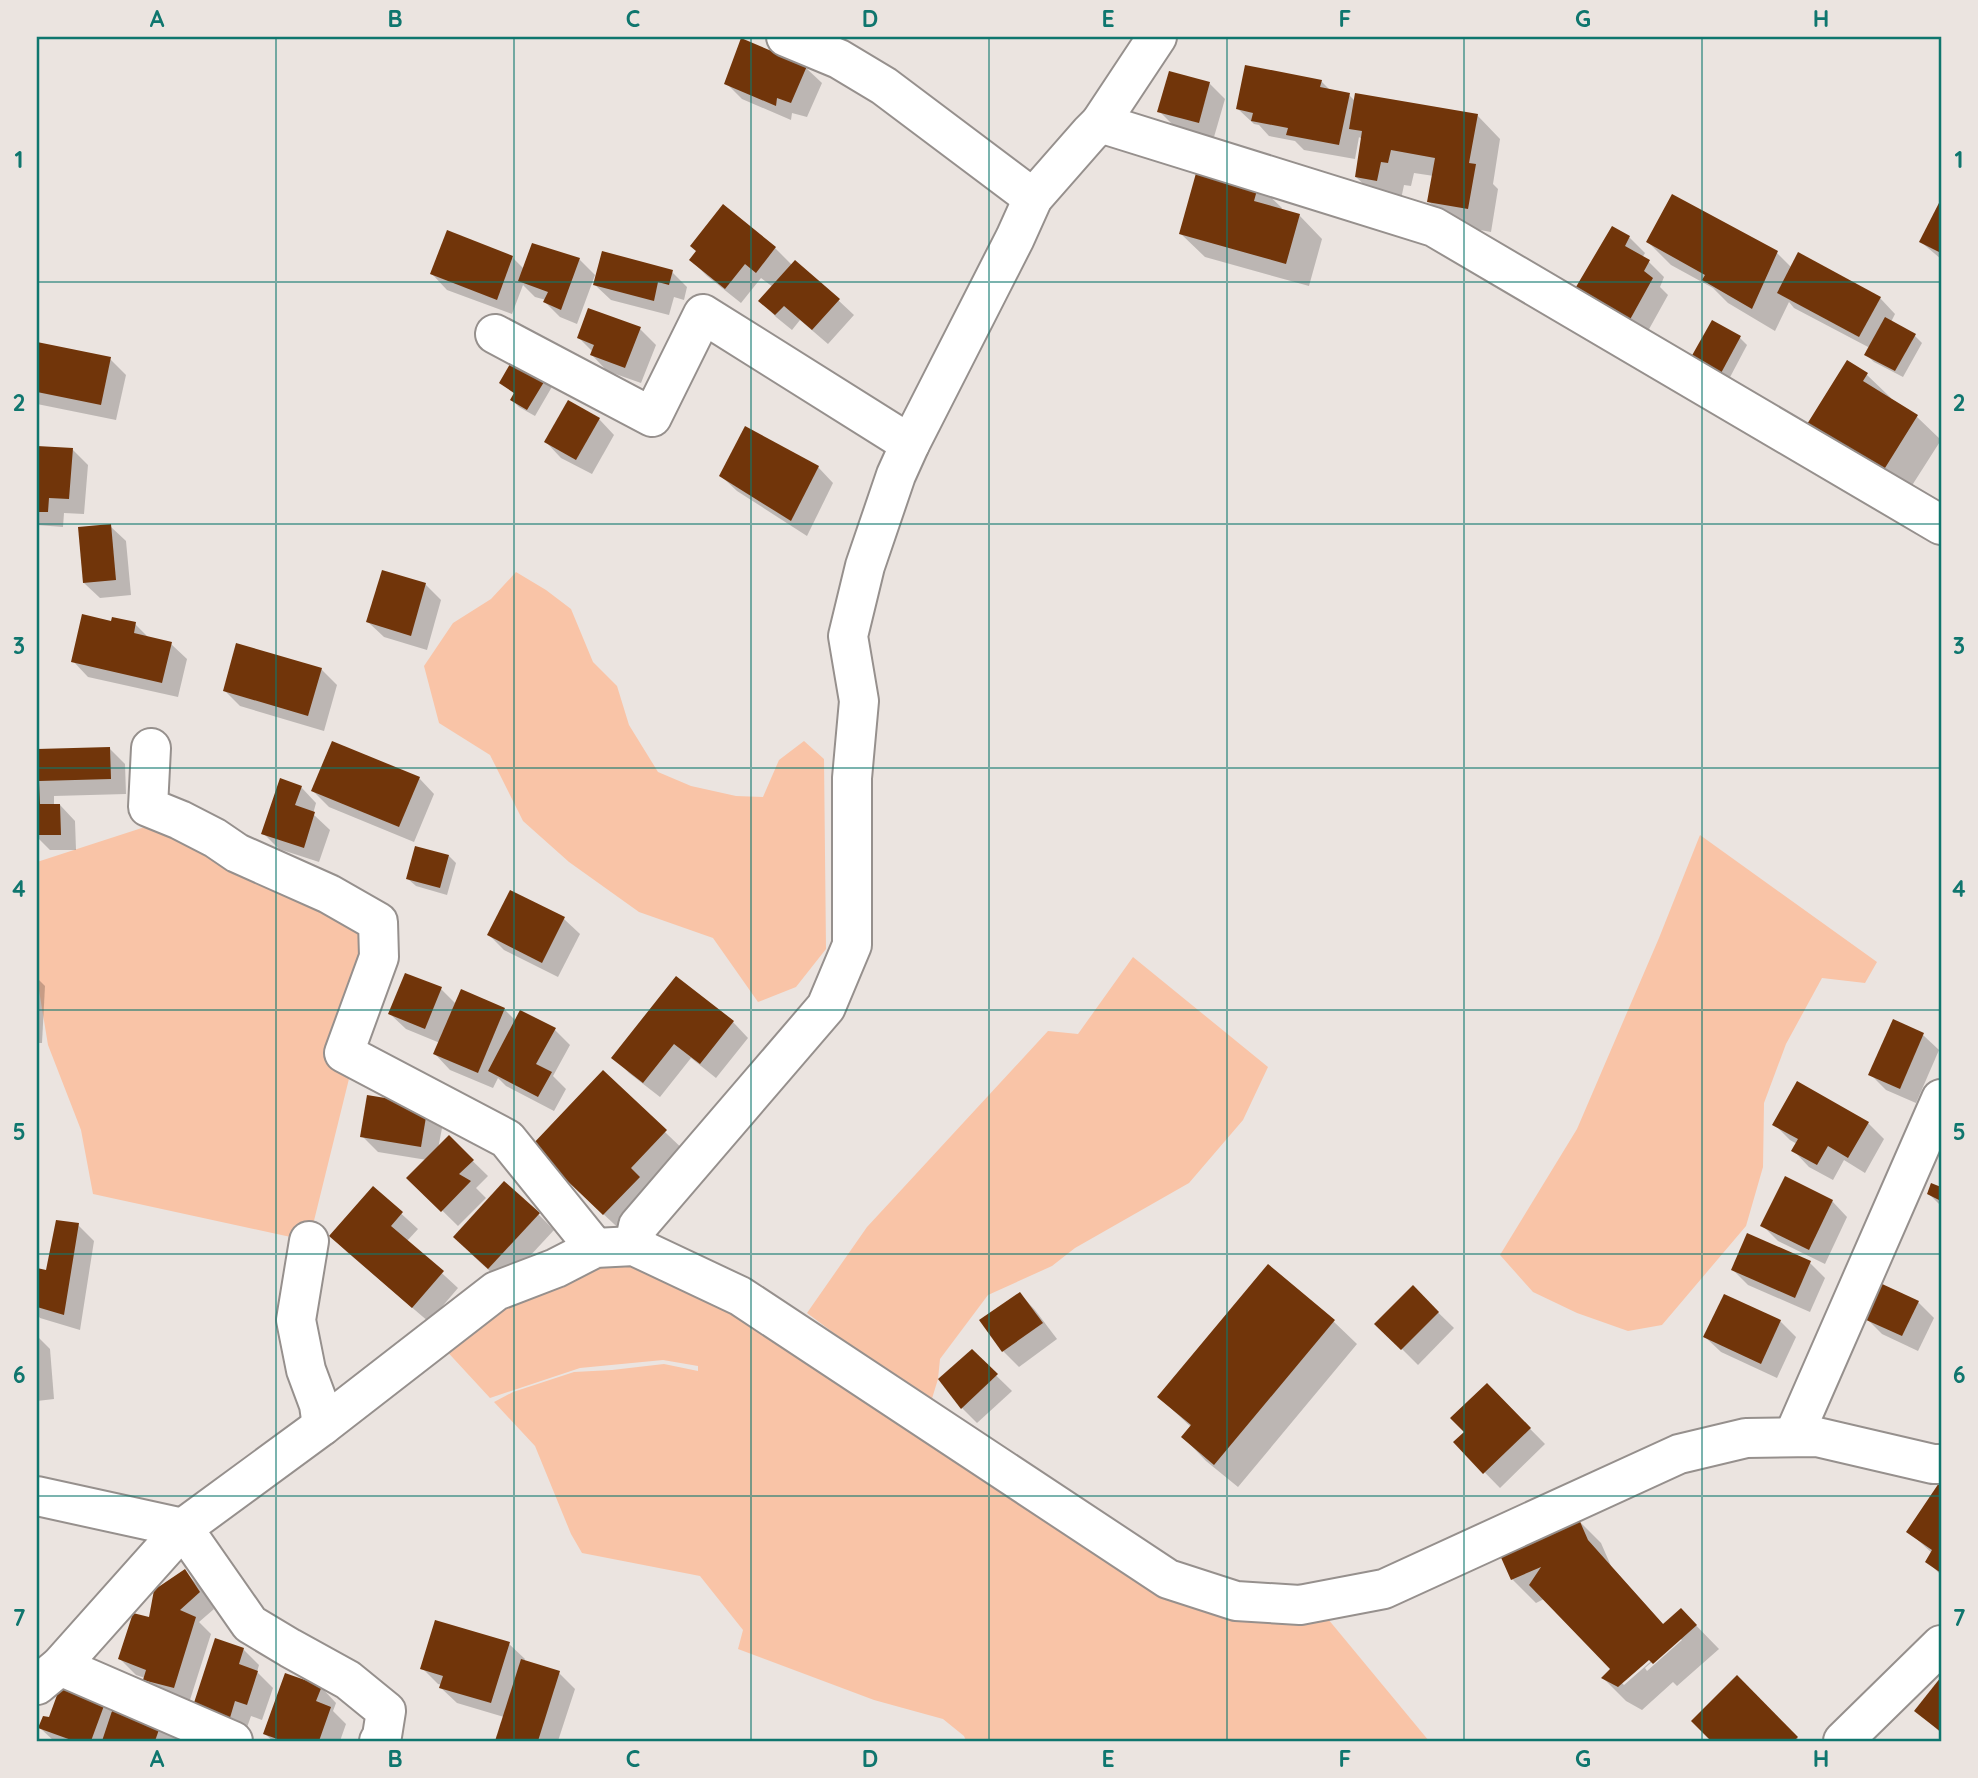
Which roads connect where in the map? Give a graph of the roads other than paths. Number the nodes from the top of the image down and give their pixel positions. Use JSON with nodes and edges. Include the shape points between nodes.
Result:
{"nodes":[{"id":1,"x":786,"y":37,"type":"edge"},
{"id":2,"x":1157,"y":37,"type":"edge"},
{"id":3,"x":1100,"y":123,"type":"junction"},
{"id":4,"x":1033,"y":198,"type":"junction"},
{"id":5,"x":495,"y":334,"type":"dead end"},
{"id":6,"x":910,"y":444,"type":"junction"},
{"id":7,"x":1941,"y":525,"type":"edge"},
{"id":8,"x":151,"y":748,"type":"dead end"},
{"id":9,"x":1941,"y":1099,"type":"edge"},
{"id":10,"x":309,"y":1241,"type":"dead end"},
{"id":11,"x":634,"y":1246,"type":"junction"},
{"id":12,"x":594,"y":1248,"type":"junction"},
{"id":13,"x":322,"y":1426,"type":"junction"},
{"id":14,"x":1793,"y":1437,"type":"junction"},
{"id":15,"x":1941,"y":1464,"type":"edge"},
{"id":16,"x":37,"y":1496,"type":"edge"},
{"id":17,"x":183,"y":1528,"type":"junction"},
{"id":18,"x":1941,"y":1645,"type":"edge"},
{"id":19,"x":48,"y":1676,"type":"edge"},
{"id":20,"x":233,"y":1741,"type":"edge"},
{"id":21,"x":379,"y":1741,"type":"edge"},
{"id":22,"x":1843,"y":1741,"type":"edge"}],
"edges":[{"from":1,"to":4,"type":"street","via":[[839,59],[884,86]]},
{"from":2,"to":3,"type":"street"},
{"from":3,"to":4,"type":"street"},
{"from":3,"to":7,"type":"street","via":[[1434,227]]},
{"from":4,"to":6,"type":"street"},
{"from":5,"to":6,"type":"street","via":[[652,417],[703,314]]},
{"from":6,"to":11,"type":"street","via":[[865,566],[848,636],[859,701],[852,778],[852,944],[826,1007],[638,1226]]},
{"from":8,"to":12,"type":"street","via":[[148,807],[378,922],[379,957],[344,1053],[507,1139]]},
{"from":9,"to":14,"type":"street"},
{"from":10,"to":13,"type":"street","via":[[296,1320]]},
{"from":11,"to":12,"type":"street"},
{"from":11,"to":14,"type":"street","via":[[740,1296],[1168,1579],[1236,1601],[1300,1605],[1384,1588],[1679,1454],[1746,1438]]},
{"from":12,"to":13,"type":"street","via":[[496,1291]]},
{"from":13,"to":17,"type":"street"},
{"from":14,"to":15,"type":"street","via":[[1817,1437]]},
{"from":16,"to":17,"type":"street"},
{"from":17,"to":19,"type":"street"},
{"from":17,"to":21,"type":"street","via":[[250,1624],[348,1680],[386,1711]]},
{"from":18,"to":22,"type":"street"},
{"from":19,"to":20,"type":"street"}]}
